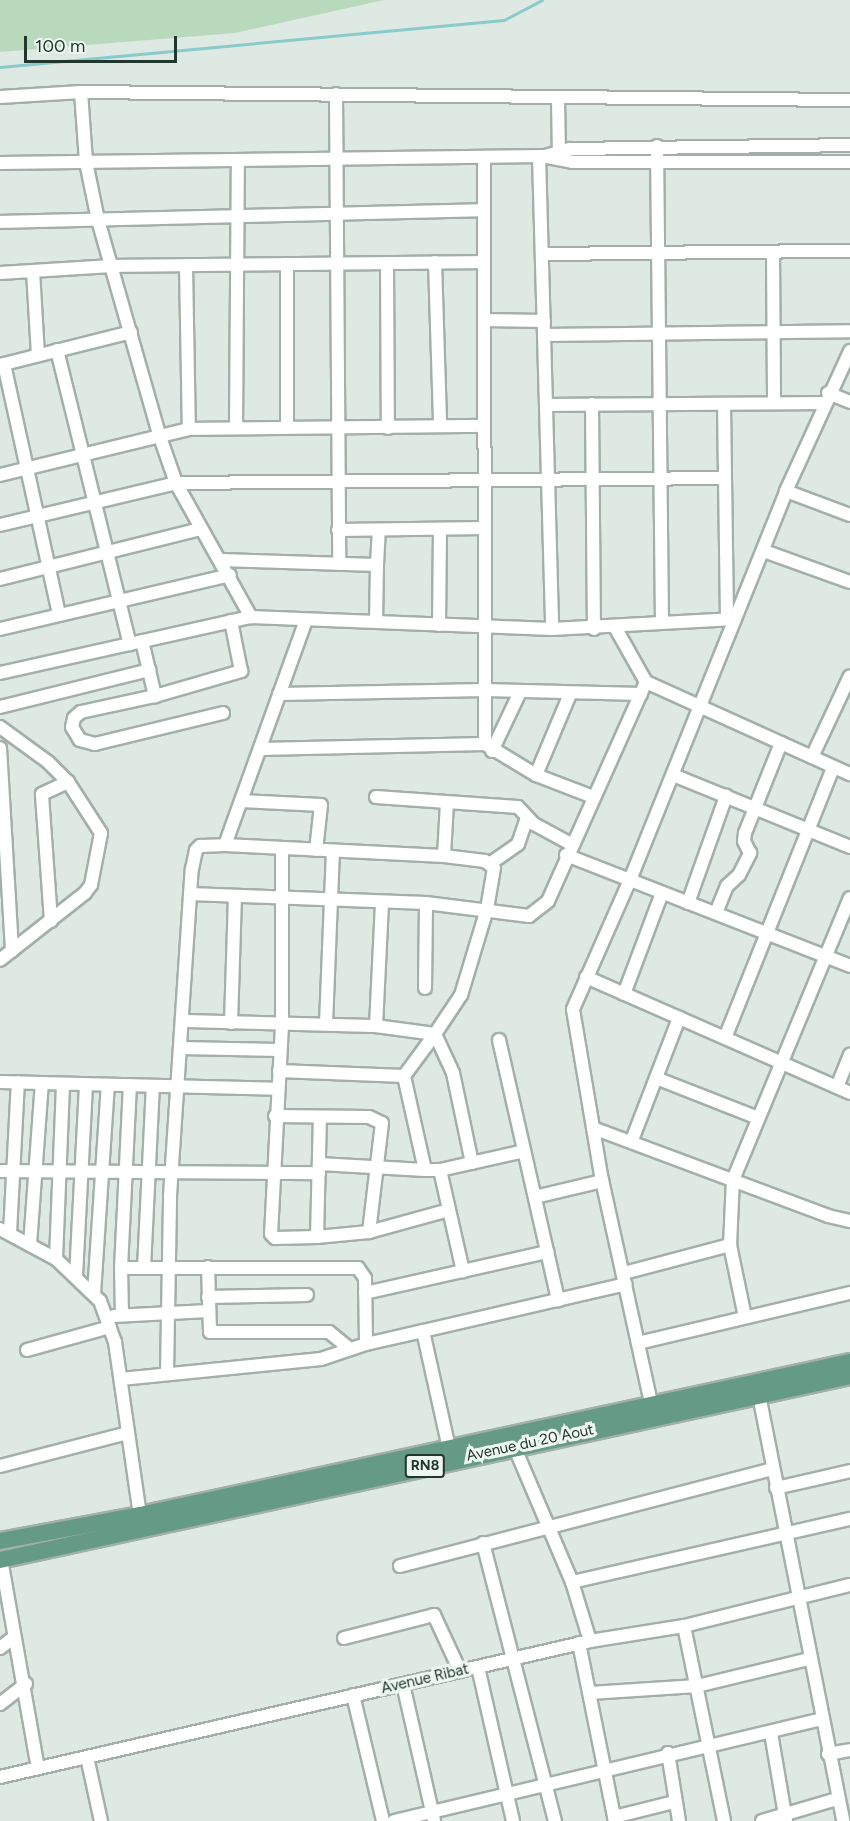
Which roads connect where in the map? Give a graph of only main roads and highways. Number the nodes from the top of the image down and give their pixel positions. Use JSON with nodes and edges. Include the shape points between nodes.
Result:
{"nodes":[{"id":1,"x":850,"y":1362,"type":"edge"},
{"id":2,"x":850,"y":1376,"type":"edge"},
{"id":3,"x":758,"y":1388,"type":"junction"},
{"id":4,"x":652,"y":1410,"type":"junction"},
{"id":5,"x":0,"y":1541,"type":"edge"},
{"id":6,"x":0,"y":1559,"type":"edge"}],
"edges":[{"from":1,"to":3,"type":"main road","name":"Avenue du 20 Aout","number":"RN8"},
{"from":2,"to":3,"type":"main road","name":"Avenue du 20 Aout","number":"RN8"},
{"from":3,"to":4,"type":"main road","name":"Avenue du 20 Aout","number":"RN8"},
{"from":4,"to":5,"type":"main road","name":"Avenue du 20 Aout","number":"RN8"},
{"from":4,"to":6,"type":"main road","name":"Avenue du 20 Aout","number":"RN8","via":[[514,1446]]}]}
